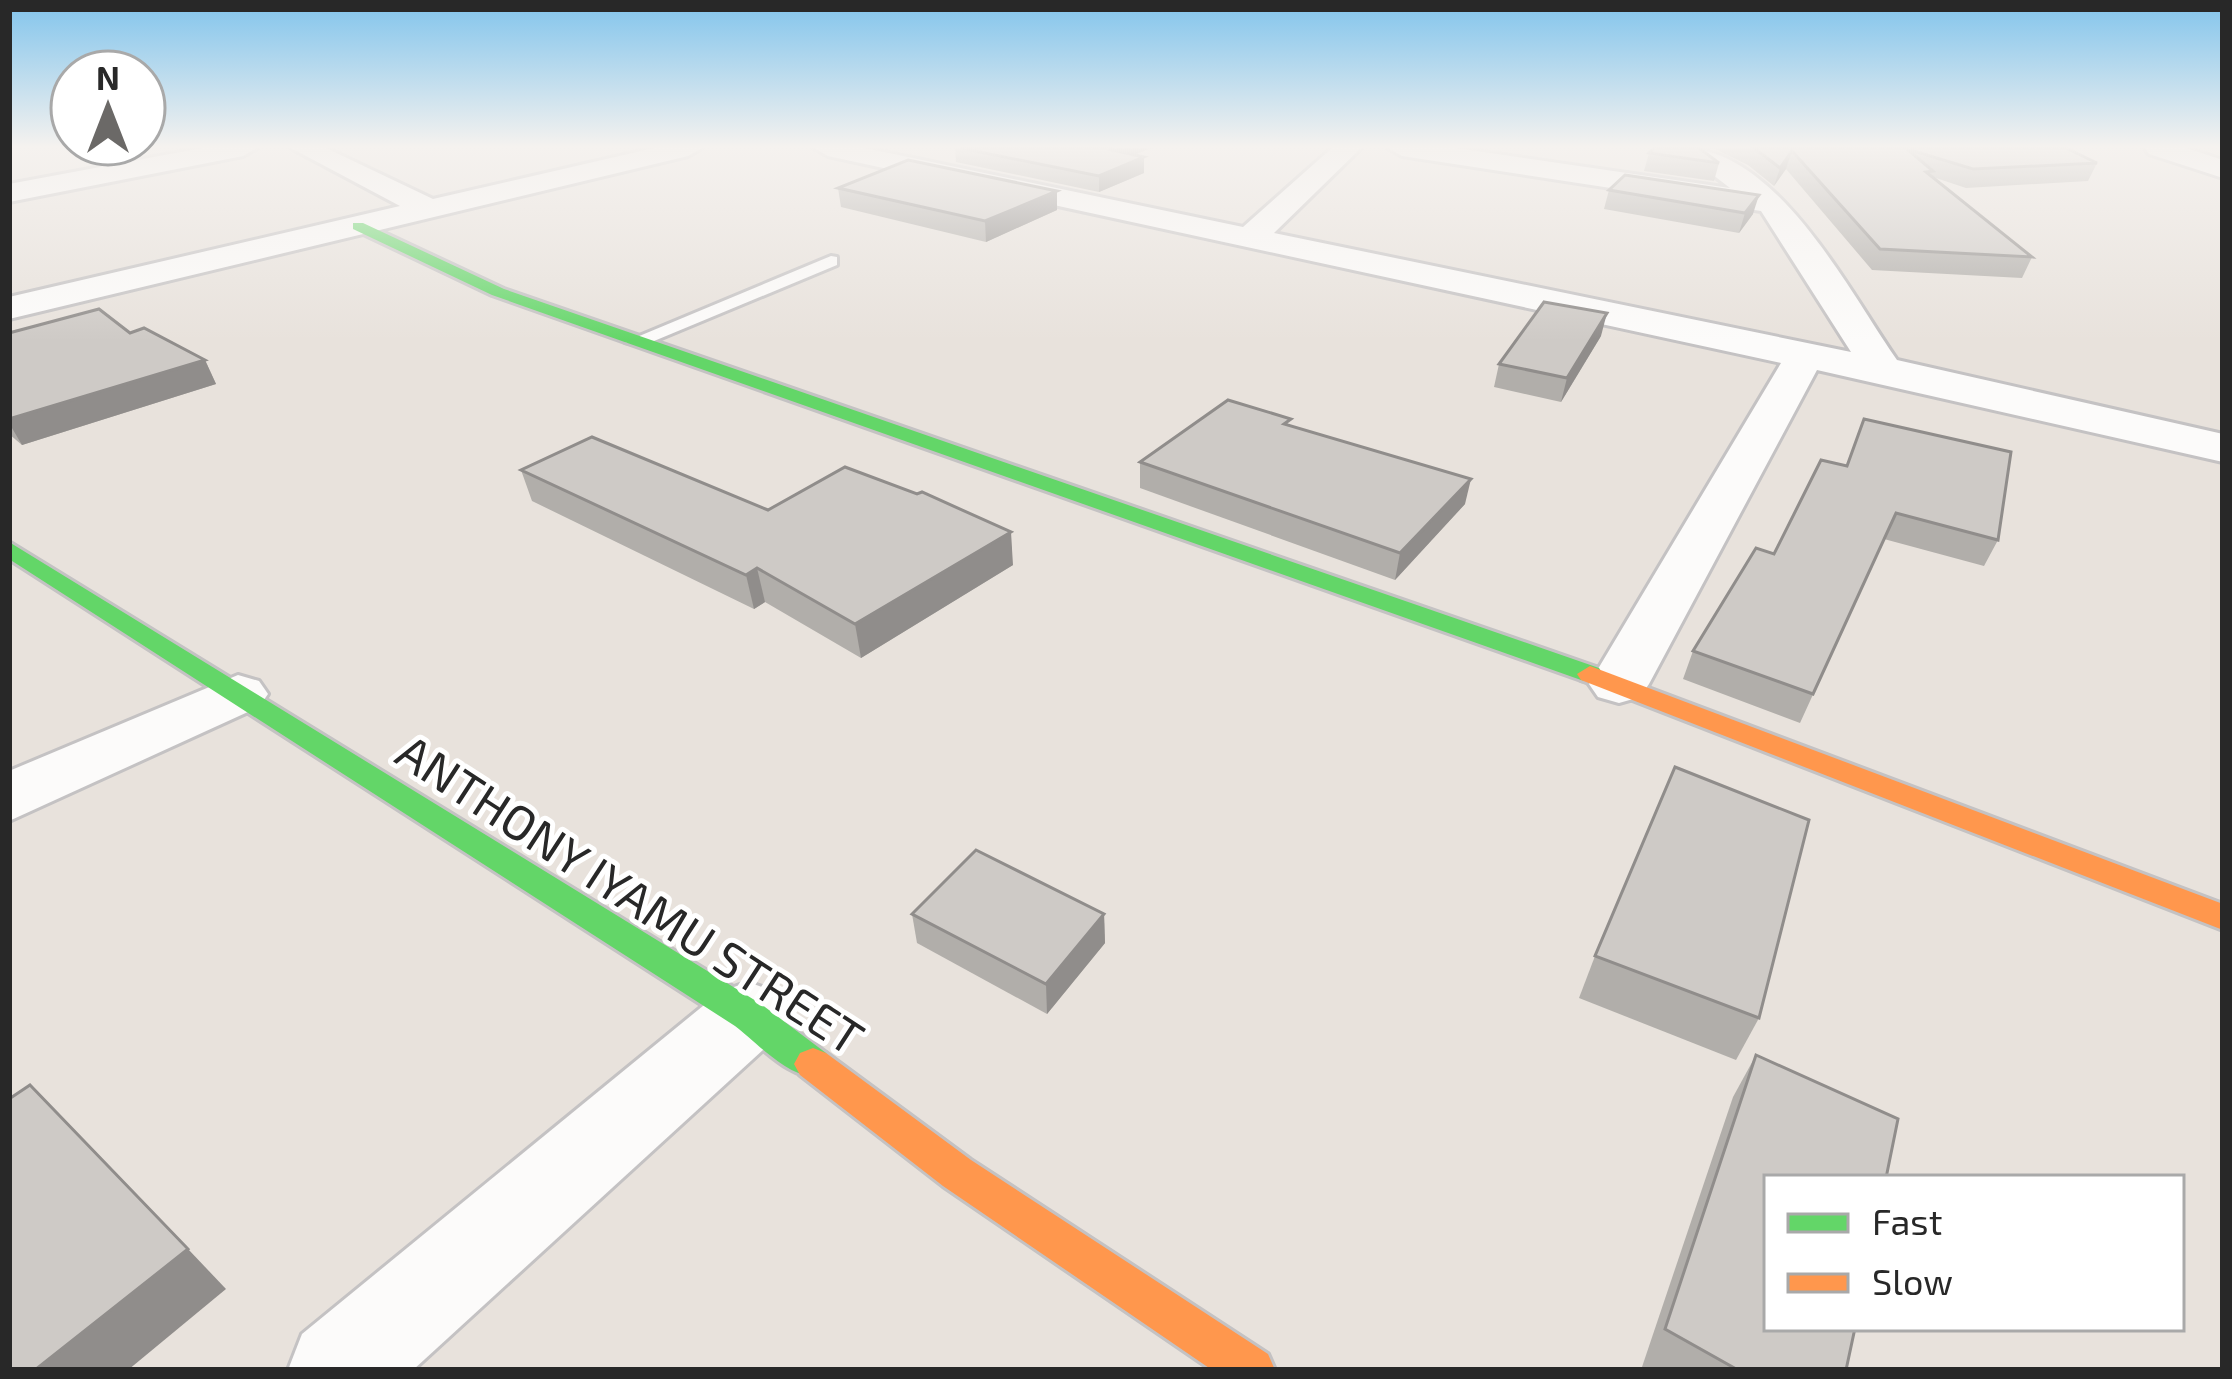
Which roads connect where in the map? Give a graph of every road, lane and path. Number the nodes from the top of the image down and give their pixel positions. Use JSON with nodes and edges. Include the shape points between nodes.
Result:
{"nodes":[{"id":1,"x":415,"y":212,"type":"edge"},
{"id":2,"x":1134,"y":212,"type":"edge"},
{"id":3,"x":1278,"y":212,"type":"edge"},
{"id":4,"x":1778,"y":212,"type":"edge"},
{"id":5,"x":358,"y":226,"type":"junction"},
{"id":6,"x":1251,"y":237,"type":"junction"},
{"id":7,"x":831,"y":261,"type":"dead end"},
{"id":8,"x":9,"y":308,"type":"edge"},
{"id":9,"x":635,"y":342,"type":"junction"},
{"id":10,"x":1805,"y":356,"type":"junction"},
{"id":11,"x":1883,"y":369,"type":"junction"},
{"id":12,"x":2223,"y":448,"type":"edge"},
{"id":13,"x":9,"y":548,"type":"edge"},
{"id":14,"x":1619,"y":684,"type":"junction"},
{"id":15,"x":238,"y":694,"type":"junction"},
{"id":16,"x":9,"y":798,"type":"edge"},
{"id":17,"x":2223,"y":917,"type":"edge"},
{"id":18,"x":748,"y":1015,"type":"junction"},
{"id":19,"x":338,"y":1370,"type":"edge"},
{"id":20,"x":1252,"y":1370,"type":"edge"}],
"edges":[{"from":1,"to":5,"type":"street"},
{"from":2,"to":6,"type":"street"},
{"from":3,"to":6,"type":"street"},
{"from":4,"to":11,"type":"street"},
{"from":5,"to":8,"type":"street"},
{"from":5,"to":9,"type":"street","via":[[498,292]]},
{"from":6,"to":10,"type":"street"},
{"from":7,"to":9,"type":"lane"},
{"from":9,"to":14,"type":"street"},
{"from":10,"to":11,"type":"street"},
{"from":10,"to":14,"type":"street"},
{"from":11,"to":12,"type":"street"},
{"from":13,"to":15,"type":"street","name":"ANTHONY IYAMU STREET"},
{"from":14,"to":17,"type":"street"},
{"from":15,"to":16,"type":"street"},
{"from":15,"to":18,"type":"street","name":"ANTHONY IYAMU STREET"},
{"from":18,"to":19,"type":"street"},
{"from":18,"to":20,"type":"street","name":"ANTHONY IYAMU STREET","via":[[958,1173]]}]}
